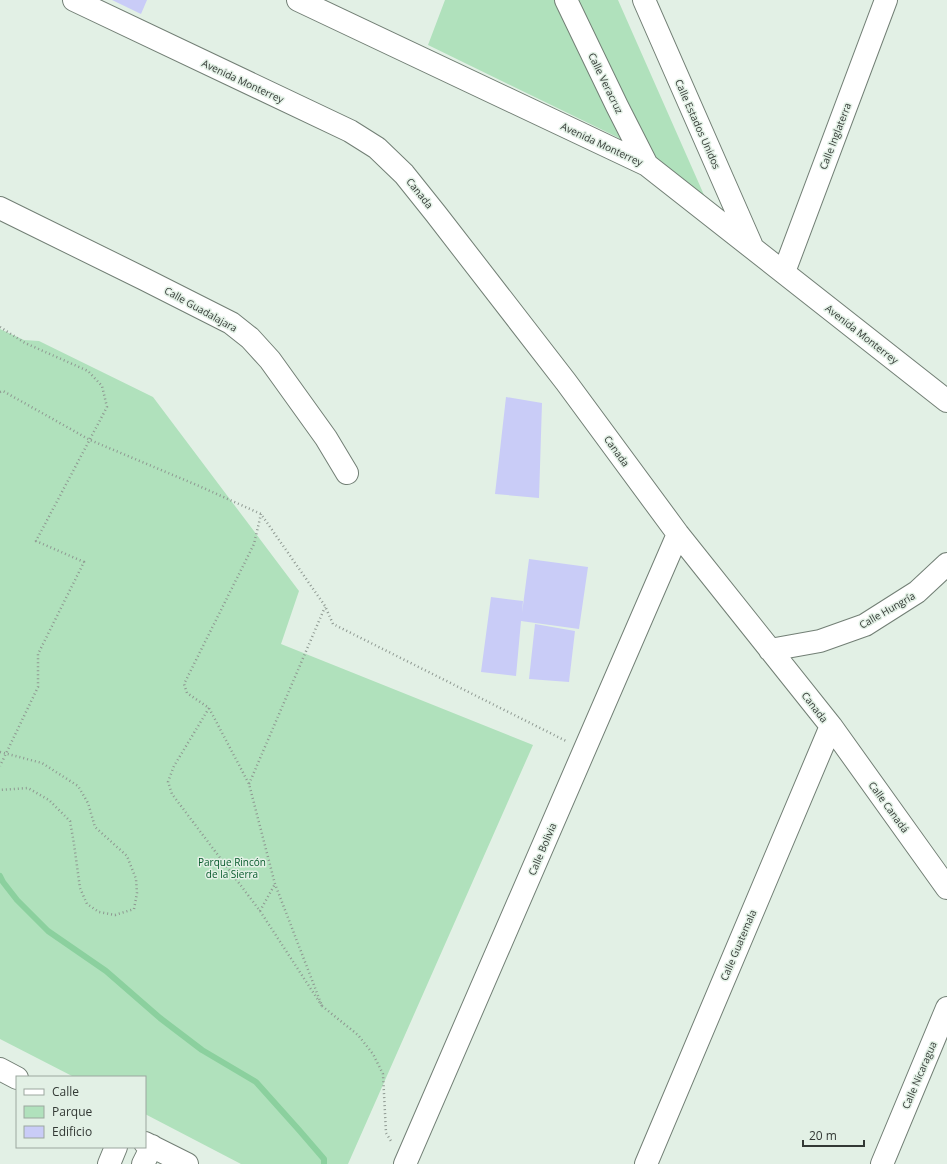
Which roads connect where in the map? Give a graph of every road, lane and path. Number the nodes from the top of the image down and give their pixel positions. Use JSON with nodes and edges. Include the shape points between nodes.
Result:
{"nodes":[{"id":1,"x":74,"y":0,"type":"edge"},
{"id":2,"x":298,"y":0,"type":"edge"},
{"id":3,"x":566,"y":0,"type":"edge"},
{"id":4,"x":644,"y":0,"type":"edge"},
{"id":5,"x":886,"y":0,"type":"edge"},
{"id":6,"x":647,"y":165,"type":"junction"},
{"id":7,"x":404,"y":174,"type":"joint"},
{"id":8,"x":0,"y":208,"type":"edge"},
{"id":9,"x":752,"y":248,"type":"junction"},
{"id":10,"x":784,"y":272,"type":"junction"},
{"id":11,"x":0,"y":327,"type":"edge"},
{"id":12,"x":0,"y":392,"type":"edge"},
{"id":13,"x":947,"y":401,"type":"edge"},
{"id":14,"x":90,"y":440,"type":"junction"},
{"id":15,"x":347,"y":473,"type":"dead end"},
{"id":16,"x":261,"y":514,"type":"junction"},
{"id":17,"x":678,"y":534,"type":"junction"},
{"id":18,"x":947,"y":564,"type":"edge"},
{"id":19,"x":325,"y":606,"type":"junction"},
{"id":20,"x":770,"y":650,"type":"junction"},
{"id":21,"x":209,"y":708,"type":"junction"},
{"id":22,"x":830,"y":726,"type":"junction"},
{"id":23,"x":584,"y":750,"type":"junction"},
{"id":24,"x":0,"y":752,"type":"edge"},
{"id":25,"x":6,"y":754,"type":"junction"},
{"id":26,"x":0,"y":766,"type":"edge"},
{"id":27,"x":249,"y":784,"type":"junction"},
{"id":28,"x":0,"y":790,"type":"edge"},
{"id":29,"x":275,"y":884,"type":"junction"},
{"id":30,"x":947,"y":888,"type":"edge"},
{"id":31,"x":260,"y":911,"type":"junction"},
{"id":32,"x":322,"y":1006,"type":"junction"},
{"id":33,"x":947,"y":1008,"type":"edge"},
{"id":34,"x":0,"y":1069,"type":"edge"},
{"id":35,"x":16,"y":1077,"type":"edge"},
{"id":36,"x":392,"y":1143,"type":"dead end"},
{"id":37,"x":116,"y":1148,"type":"edge"},
{"id":38,"x":147,"y":1151,"type":"edge"},
{"id":39,"x":109,"y":1164,"type":"edge"},
{"id":40,"x":187,"y":1164,"type":"edge"},
{"id":41,"x":406,"y":1164,"type":"edge"},
{"id":42,"x":646,"y":1164,"type":"edge"},
{"id":43,"x":882,"y":1164,"type":"edge"}],
"edges":[{"from":1,"to":7,"type":"street","name":"Avenida Monterrey","via":[[350,131],[377,148]]},
{"from":2,"to":6,"type":"street","name":"Avenida Monterrey"},
{"from":3,"to":6,"type":"street","name":"Calle Veracruz"},
{"from":4,"to":9,"type":"street","name":"Calle Estados Unidos"},
{"from":5,"to":10,"type":"street","name":"Calle Inglaterra"},
{"from":6,"to":9,"type":"street","name":"Avenida Monterrey"},
{"from":7,"to":17,"type":"street","name":"Canada","via":[[566,382]]},
{"from":8,"to":15,"type":"street","name":"Calle Guadalajara","via":[[231,323],[250,338],[270,360],[326,438]]},
{"from":9,"to":10,"type":"street","name":"Avenida Monterrey"},
{"from":10,"to":13,"type":"street","name":"Avenida Monterrey"},
{"from":11,"to":14,"type":"path","via":[[25,343],[88,371],[102,386],[107,407]]},
{"from":12,"to":14,"type":"path","via":[[3,391]]},
{"from":14,"to":16,"type":"path"},
{"from":14,"to":25,"type":"path","via":[[36,541],[84,562],[38,654],[38,687]]},
{"from":16,"to":19,"type":"path"},
{"from":16,"to":21,"type":"path","via":[[254,544],[184,684],[187,693]]},
{"from":17,"to":20,"type":"street","name":"Canada"},
{"from":17,"to":23,"type":"street","name":"Calle Bolivia"},
{"from":18,"to":20,"type":"street","name":"Calle Hungría","via":[[917,592],[865,625],[820,641]]},
{"from":19,"to":23,"type":"path","via":[[333,624]]},
{"from":19,"to":27,"type":"path"},
{"from":20,"to":22,"type":"street","name":"Canada"},
{"from":21,"to":27,"type":"path"},
{"from":21,"to":31,"type":"path","via":[[174,766],[168,782],[172,794]]},
{"from":22,"to":30,"type":"street","name":"Calle Canadá"},
{"from":22,"to":42,"type":"street","name":"Calle Guatemala"},
{"from":23,"to":41,"type":"street","name":"Calle Bolivia"},
{"from":24,"to":25,"type":"path"},
{"from":25,"to":26,"type":"path"},
{"from":25,"to":28,"type":"path","via":[[42,763],[78,786],[88,803],[95,826],[127,856],[136,879],[134,909],[115,915],[99,912],[87,904],[80,888],[70,822],[49,800],[28,788]]},
{"from":27,"to":29,"type":"path"},
{"from":29,"to":31,"type":"path"},
{"from":29,"to":32,"type":"path"},
{"from":31,"to":32,"type":"path"},
{"from":32,"to":36,"type":"path","via":[[358,1035],[373,1054],[383,1074],[386,1133]]},
{"from":33,"to":43,"type":"street","name":"Calle Nicaragua"},
{"from":34,"to":35,"type":"street"},
{"from":37,"to":39,"type":"street"},
{"from":38,"to":40,"type":"street"}]}
